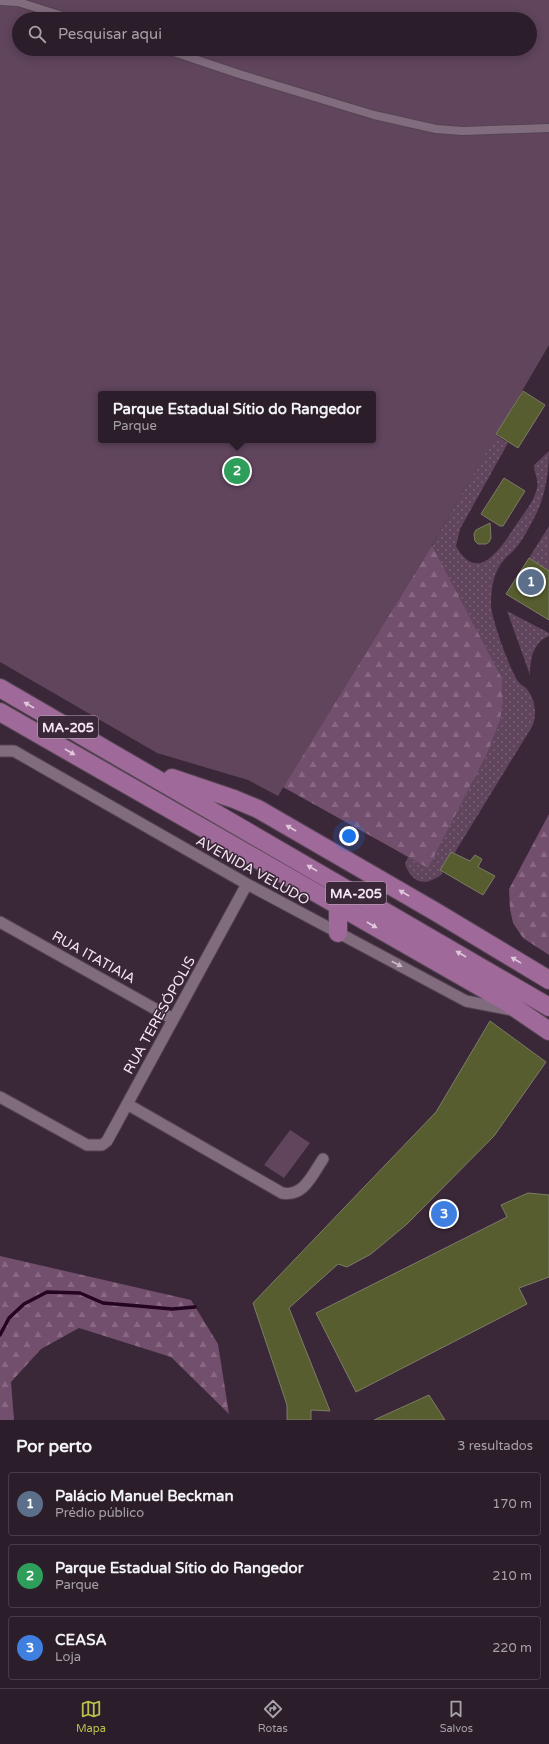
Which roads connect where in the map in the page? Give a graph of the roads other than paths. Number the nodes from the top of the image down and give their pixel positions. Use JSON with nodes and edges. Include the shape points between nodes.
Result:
{"nodes":[{"id":1,"x":0,"y":1,"type":"edge"},
{"id":2,"x":50,"y":12,"type":"edge"},
{"id":3,"x":186,"y":56,"type":"edge"},
{"id":4,"x":549,"y":128,"type":"edge"},
{"id":5,"x":0,"y":688,"type":"edge"},
{"id":6,"x":0,"y":712,"type":"edge"},
{"id":7,"x":0,"y":751,"type":"edge"},
{"id":8,"x":136,"y":767,"type":"junction"},
{"id":9,"x":213,"y":792,"type":"junction"},
{"id":10,"x":192,"y":799,"type":"junction"},
{"id":11,"x":194,"y":823,"type":"junction"},
{"id":12,"x":247,"y":884,"type":"junction"},
{"id":13,"x":338,"y":906,"type":"junction"},
{"id":14,"x":0,"y":922,"type":"edge"},
{"id":15,"x":338,"y":933,"type":"junction"},
{"id":16,"x":549,"y":980,"type":"edge"},
{"id":17,"x":549,"y":1007,"type":"edge"},
{"id":18,"x":520,"y":1011,"type":"junction"},
{"id":19,"x":173,"y":1019,"type":"junction"},
{"id":20,"x":549,"y":1031,"type":"edge"},
{"id":21,"x":549,"y":1039,"type":"edge"},
{"id":22,"x":0,"y":1097,"type":"edge"},
{"id":23,"x":127,"y":1104,"type":"junction"},
{"id":24,"x":323,"y":1159,"type":"dead end"}],
"edges":[{"from":1,"to":2,"type":"street","via":[[18,2]]},
{"from":3,"to":4,"type":"street","via":[[374,115],[436,129],[463,131]]},
{"from":8,"to":5,"type":"main road","number":"MA-205","one_way":true},
{"from":6,"to":11,"type":"main road","number":"MA-205","one_way":true},
{"from":7,"to":12,"type":"street","name":"AVENIDA VELUDO","via":[[14,751]]},
{"from":8,"to":9,"type":"main road"},
{"from":8,"to":10,"type":"main road","number":"MA-205"},
{"from":9,"to":10,"type":"main road","via":[[201,793]]},
{"from":16,"to":9,"type":"main road","one_way":true,"via":[[258,810]]},
{"from":10,"to":11,"type":"main road","via":[[189,810]]},
{"from":17,"to":10,"type":"main road","number":"MA-205","one_way":true},
{"from":11,"to":13,"type":"main road","number":"MA-205"},
{"from":12,"to":15,"type":"street","name":"AVENIDA VELUDO"},
{"from":12,"to":19,"type":"street","name":"RUA TERESÓPOLIS"},
{"from":13,"to":15,"type":"main road"},
{"from":13,"to":18,"type":"main road","number":"MA-205","one_way":true},
{"from":14,"to":19,"type":"street","name":"RUA ITATIAIA"},
{"from":15,"to":18,"type":"street","name":"AVENIDA VELUDO","one_way":true,"via":[[466,1001]]},
{"from":18,"to":20,"type":"main road","number":"MA-205"},
{"from":18,"to":21,"type":"main road"},
{"from":19,"to":23,"type":"street","name":"RUA TERESÓPOLIS"},
{"from":22,"to":23,"type":"street","name":"RUA TERESÓPOLIS","via":[[87,1145],[102,1145],[107,1141]]},
{"from":23,"to":24,"type":"street","via":[[282,1193],[295,1194],[302,1190]]}]}
